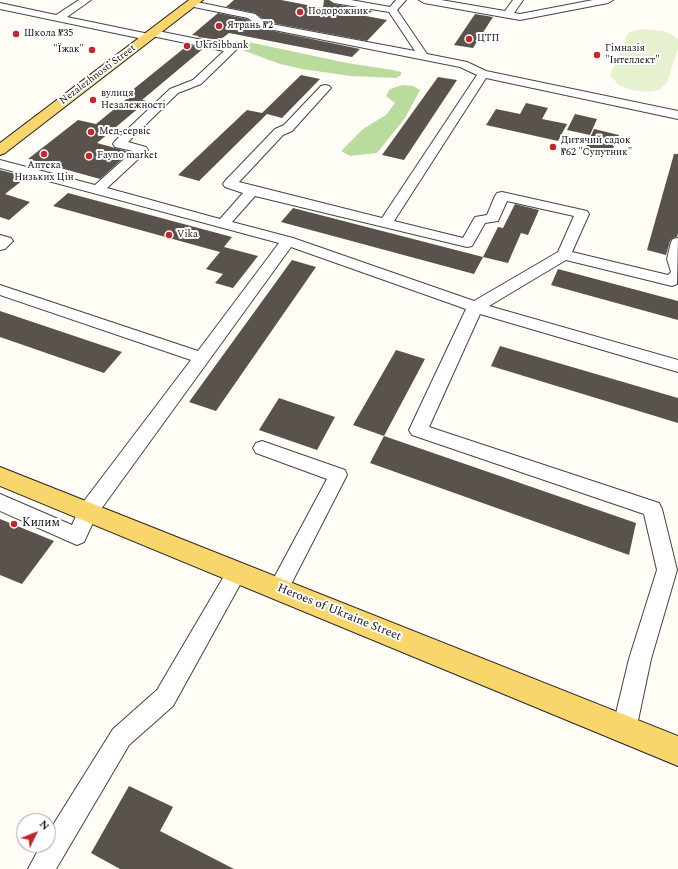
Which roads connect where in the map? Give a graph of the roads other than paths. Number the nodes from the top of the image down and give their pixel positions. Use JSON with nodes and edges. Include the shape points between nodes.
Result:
{"nodes":[{"id":1,"x":86,"y":0,"type":"edge"},
{"id":2,"x":334,"y":0,"type":"edge"},
{"id":3,"x":401,"y":0,"type":"edge"},
{"id":4,"x":424,"y":0,"type":"edge"},
{"id":5,"x":518,"y":0,"type":"edge"},
{"id":6,"x":608,"y":0,"type":"edge"},
{"id":7,"x":194,"y":1,"type":"edge"},
{"id":8,"x":0,"y":6,"type":"edge"},
{"id":9,"x":392,"y":10,"type":"junction"},
{"id":10,"x":508,"y":15,"type":"junction"},
{"id":11,"x":58,"y":18,"type":"junction"},
{"id":12,"x":151,"y":35,"type":"junction"},
{"id":13,"x":423,"y":56,"type":"junction"},
{"id":14,"x":482,"y":74,"type":"junction"},
{"id":15,"x":325,"y":88,"type":"dead end"},
{"id":16,"x":678,"y":115,"type":"edge"},
{"id":17,"x":0,"y":150,"type":"edge"},
{"id":18,"x":0,"y":164,"type":"edge"},
{"id":19,"x":97,"y":190,"type":"junction"},
{"id":20,"x":252,"y":191,"type":"junction"},
{"id":21,"x":386,"y":223,"type":"junction"},
{"id":22,"x":223,"y":224,"type":"junction"},
{"id":23,"x":0,"y":240,"type":"edge"},
{"id":24,"x":288,"y":241,"type":"junction"},
{"id":25,"x":678,"y":242,"type":"edge"},
{"id":26,"x":0,"y":246,"type":"edge"},
{"id":27,"x":564,"y":254,"type":"junction"},
{"id":28,"x":678,"y":272,"type":"edge"},
{"id":29,"x":0,"y":290,"type":"edge"},
{"id":30,"x":476,"y":307,"type":"junction"},
{"id":31,"x":202,"y":358,"type":"junction"},
{"id":32,"x":678,"y":366,"type":"edge"},
{"id":33,"x":262,"y":448,"type":"dead end"},
{"id":34,"x":0,"y":476,"type":"edge"},
{"id":35,"x":0,"y":502,"type":"edge"},
{"id":36,"x":88,"y":511,"type":"junction"},
{"id":37,"x":237,"y":572,"type":"junction"},
{"id":38,"x":278,"y":589,"type":"junction"},
{"id":39,"x":624,"y":730,"type":"junction"},
{"id":40,"x":678,"y":751,"type":"edge"},
{"id":41,"x":41,"y":869,"type":"edge"}],
"edges":[{"from":1,"to":11,"type":"lane"},
{"from":2,"to":9,"type":"lane"},
{"from":3,"to":9,"type":"lane"},
{"from":4,"to":10,"type":"lane"},
{"from":5,"to":10,"type":"lane"},
{"from":6,"to":10,"type":"lane","via":[[520,17]]},
{"from":7,"to":12,"type":"main road","name":"Nezalezhnosti Street"},
{"from":7,"to":13,"type":"lane","via":[[251,16],[263,25]]},
{"from":8,"to":11,"type":"lane"},
{"from":9,"to":13,"type":"lane"},
{"from":11,"to":12,"type":"lane"},
{"from":12,"to":17,"type":"main road","name":"Nezalezhnosti Street"},
{"from":12,"to":19,"type":"lane","via":[[232,49],[197,82],[174,91],[119,144],[142,150]]},
{"from":13,"to":14,"type":"lane","via":[[463,64]]},
{"from":14,"to":16,"type":"lane"},
{"from":14,"to":21,"type":"lane"},
{"from":15,"to":20,"type":"lane","via":[[230,184]]},
{"from":18,"to":19,"type":"lane"},
{"from":19,"to":22,"type":"lane"},
{"from":20,"to":21,"type":"lane"},
{"from":20,"to":22,"type":"lane"},
{"from":21,"to":27,"type":"lane","via":[[467,243],[480,220],[493,218],[502,196],[582,214]]},
{"from":22,"to":24,"type":"lane"},
{"from":23,"to":26,"type":"lane","via":[[6,241]]},
{"from":24,"to":30,"type":"lane"},
{"from":24,"to":31,"type":"lane"},
{"from":25,"to":28,"type":"lane","via":[[674,259]]},
{"from":27,"to":28,"type":"lane","via":[[672,281]]},
{"from":27,"to":30,"type":"lane"},
{"from":29,"to":31,"type":"lane"},
{"from":30,"to":32,"type":"lane"},
{"from":30,"to":39,"type":"lane","via":[[418,430],[652,509],[667,570],[640,659]]},
{"from":31,"to":36,"type":"lane"},
{"from":33,"to":38,"type":"lane","via":[[338,475]]},
{"from":34,"to":36,"type":"main road","name":"Heroes of Ukraine Street"},
{"from":35,"to":36,"type":"lane","via":[[77,536]]},
{"from":36,"to":37,"type":"main road","name":"Heroes of Ukraine Street"},
{"from":37,"to":38,"type":"main road","name":"Heroes of Ukraine Street"},
{"from":37,"to":41,"type":"lane","via":[[164,698],[121,737]]},
{"from":38,"to":39,"type":"main road","name":"Heroes of Ukraine Street"},
{"from":39,"to":40,"type":"main road","name":"Heroes of Ukraine Street"}]}
